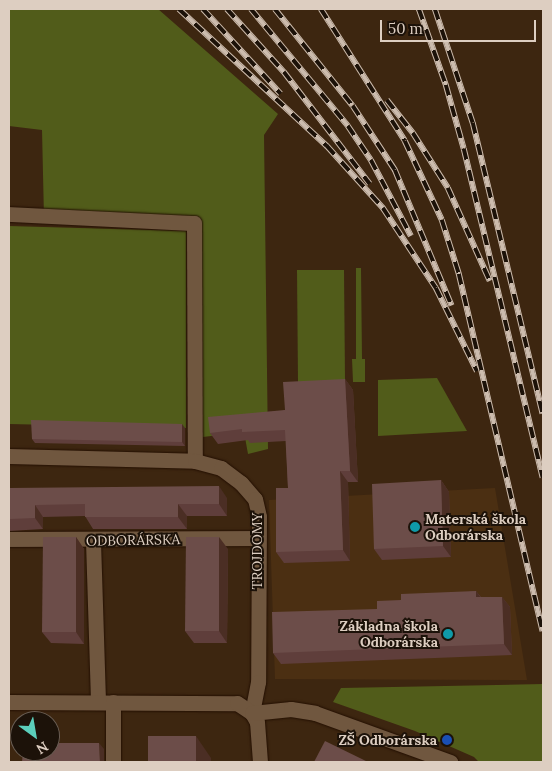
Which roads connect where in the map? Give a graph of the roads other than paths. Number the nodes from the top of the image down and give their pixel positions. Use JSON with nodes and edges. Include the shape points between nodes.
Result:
{"nodes":[{"id":1,"x":9,"y":214,"type":"edge"},
{"id":2,"x":9,"y":456,"type":"edge"},
{"id":3,"x":195,"y":461,"type":"junction"},
{"id":4,"x":258,"y":538,"type":"junction"},
{"id":5,"x":9,"y":539,"type":"edge"},
{"id":6,"x":94,"y":541,"type":"junction"},
{"id":7,"x":9,"y":702,"type":"edge"},
{"id":8,"x":106,"y":702,"type":"junction"},
{"id":9,"x":252,"y":713,"type":"junction"},
{"id":10,"x":113,"y":762,"type":"edge"},
{"id":11,"x":260,"y":762,"type":"edge"},
{"id":12,"x":450,"y":762,"type":"edge"}],
"edges":[{"from":1,"to":3,"type":"street","via":[[194,223]]},
{"from":2,"to":3,"type":"street","name":"TROJDOMY"},
{"from":3,"to":4,"type":"street","name":"TROJDOMY","via":[[221,468],[255,499],[259,517]]},
{"from":4,"to":6,"type":"street","name":"ODBORÁRSKA"},
{"from":4,"to":9,"type":"street","name":"TROJDOMY","via":[[258,682]]},
{"from":5,"to":6,"type":"street","name":"ODBORÁRSKA"},
{"from":6,"to":8,"type":"street"},
{"from":7,"to":8,"type":"street"},
{"from":8,"to":9,"type":"street","via":[[225,701],[237,703]]},
{"from":8,"to":10,"type":"street"},
{"from":9,"to":11,"type":"street","via":[[260,731]]},
{"from":9,"to":12,"type":"street","via":[[291,710],[314,713]]}]}
